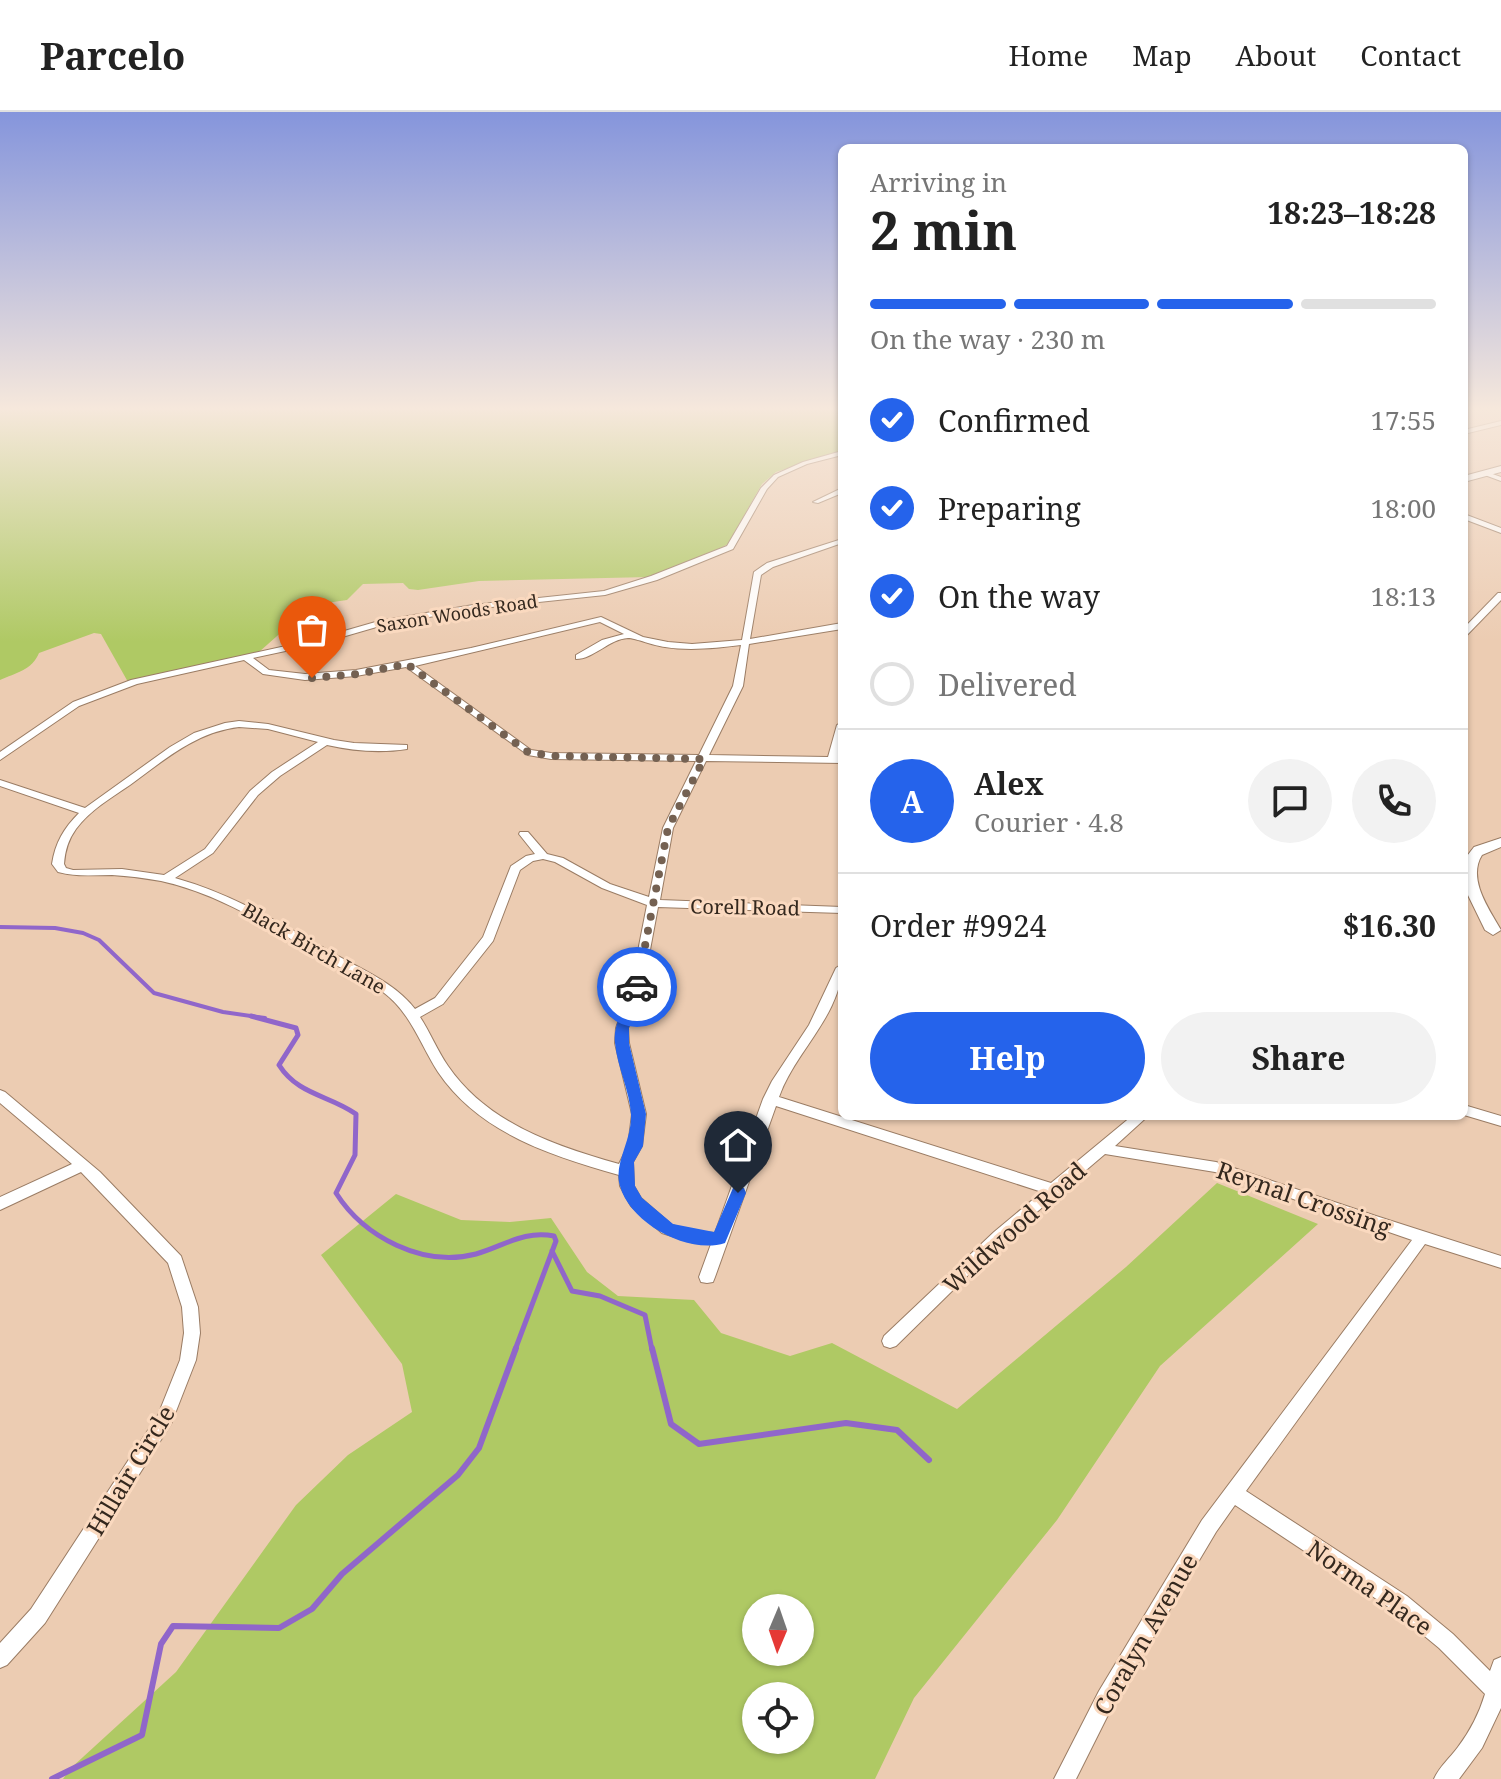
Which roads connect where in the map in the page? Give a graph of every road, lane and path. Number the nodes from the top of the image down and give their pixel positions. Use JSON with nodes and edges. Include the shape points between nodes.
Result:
{"nodes":[{"id":1,"x":767,"y":487,"type":"edge"},
{"id":2,"x":838,"y":492,"type":"edge"},
{"id":3,"x":816,"y":502,"type":"dead end"},
{"id":4,"x":1468,"y":518,"type":"edge"},
{"id":5,"x":1501,"y":531,"type":"edge"},
{"id":6,"x":838,"y":542,"type":"edge"},
{"id":7,"x":1499,"y":600,"type":"edge"},
{"id":8,"x":1468,"y":614,"type":"edge"},
{"id":9,"x":1478,"y":618,"type":"junction"},
{"id":10,"x":838,"y":627,"type":"edge"},
{"id":11,"x":1468,"y":629,"type":"edge"},
{"id":12,"x":630,"y":635,"type":"junction"},
{"id":13,"x":747,"y":641,"type":"junction"},
{"id":14,"x":245,"y":657,"type":"junction"},
{"id":15,"x":579,"y":657,"type":"dead end"},
{"id":16,"x":407,"y":664,"type":"junction"},
{"id":17,"x":325,"y":742,"type":"junction"},
{"id":18,"x":404,"y":747,"type":"dead end"},
{"id":19,"x":0,"y":757,"type":"edge"},
{"id":20,"x":704,"y":759,"type":"junction"},
{"id":21,"x":837,"y":760,"type":"edge"},
{"id":22,"x":0,"y":783,"type":"edge"},
{"id":23,"x":86,"y":812,"type":"junction"},
{"id":24,"x":524,"y":834,"type":"dead end"},
{"id":25,"x":1501,"y":839,"type":"edge"},
{"id":26,"x":1468,"y":845,"type":"edge"},
{"id":27,"x":543,"y":856,"type":"junction"},
{"id":28,"x":166,"y":879,"type":"junction"},
{"id":29,"x":1468,"y":902,"type":"edge"},
{"id":30,"x":654,"y":903,"type":"junction"},
{"id":31,"x":838,"y":910,"type":"edge"},
{"id":32,"x":1497,"y":936,"type":"edge"},
{"id":33,"x":836,"y":999,"type":"edge"},
{"id":34,"x":413,"y":1015,"type":"junction"},
{"id":35,"x":0,"y":1095,"type":"edge"},
{"id":36,"x":770,"y":1099,"type":"junction"},
{"id":37,"x":1468,"y":1111,"type":"edge"},
{"id":38,"x":1137,"y":1120,"type":"edge"},
{"id":39,"x":1501,"y":1121,"type":"edge"},
{"id":40,"x":1104,"y":1149,"type":"junction"},
{"id":41,"x":83,"y":1165,"type":"junction"},
{"id":42,"x":626,"y":1171,"type":"junction"},
{"id":43,"x":1054,"y":1190,"type":"junction"},
{"id":44,"x":0,"y":1204,"type":"edge"},
{"id":45,"x":1422,"y":1237,"type":"junction"},
{"id":46,"x":719,"y":1239,"type":"junction"},
{"id":47,"x":1501,"y":1262,"type":"edge"},
{"id":48,"x":707,"y":1277,"type":"dead end"},
{"id":49,"x":890,"y":1341,"type":"dead end"},
{"id":50,"x":1233,"y":1493,"type":"junction"},
{"id":51,"x":0,"y":1658,"type":"edge"},
{"id":52,"x":1501,"y":1667,"type":"edge"},
{"id":53,"x":1497,"y":1692,"type":"junction"},
{"id":54,"x":1065,"y":1779,"type":"edge"},
{"id":55,"x":1445,"y":1779,"type":"edge"}],
"edges":[{"from":1,"to":14,"type":"street","name":"Saxon Woods Road","via":[[730,547],[628,587],[379,624]]},
{"from":2,"to":3,"type":"street"},
{"from":4,"to":5,"type":"street"},
{"from":6,"to":13,"type":"street","via":[[759,571]]},
{"from":7,"to":9,"type":"street"},
{"from":8,"to":9,"type":"street"},
{"from":9,"to":11,"type":"street"},
{"from":10,"to":13,"type":"street"},
{"from":12,"to":13,"type":"street","via":[[666,644]]},
{"from":12,"to":15,"type":"street"},
{"from":12,"to":16,"type":"street","via":[[601,619]]},
{"from":13,"to":20,"type":"street","via":[[738,686]]},
{"from":14,"to":16,"type":"street","via":[[269,675],[295,678],[337,677]]},
{"from":14,"to":19,"type":"street","name":"Saxon Woods Road","via":[[108,690],[76,704]]},
{"from":16,"to":20,"type":"street","via":[[528,752]]},
{"from":17,"to":18,"type":"street"},
{"from":17,"to":23,"type":"street","via":[[272,726],[210,730]]},
{"from":17,"to":28,"type":"street","via":[[254,793],[209,851]]},
{"from":20,"to":21,"type":"street"},
{"from":20,"to":30,"type":"street","via":[[668,828]]},
{"from":22,"to":23,"type":"street"},
{"from":23,"to":28,"type":"street","name":"Black Birch Lane","via":[[58,851],[62,870]]},
{"from":24,"to":27,"type":"street","name":"Corell Road"},
{"from":25,"to":26,"type":"main road"},
{"from":25,"to":32,"type":"main road","via":[[1477,852],[1471,863],[1474,893]]},
{"from":27,"to":30,"type":"street","name":"Corell Road"},
{"from":27,"to":34,"type":"street","via":[[515,868],[489,938],[439,1001]]},
{"from":28,"to":34,"type":"street","name":"Black Birch Lane","via":[[235,903],[280,926],[372,978]]},
{"from":29,"to":32,"type":"main road"},
{"from":30,"to":31,"type":"street","name":"Corell Road"},
{"from":30,"to":42,"type":"street","via":[[638,982],[622,1028],[639,1114]]},
{"from":33,"to":36,"type":"street","via":[[789,1061]]},
{"from":34,"to":42,"type":"street","name":"Black Birch Lane","via":[[446,1073],[494,1118],[574,1157]]},
{"from":35,"to":41,"type":"street","name":"Hillair Circle"},
{"from":36,"to":43,"type":"street"},
{"from":36,"to":46,"type":"street"},
{"from":37,"to":39,"type":"street"},
{"from":38,"to":40,"type":"street","name":"Wildwood Road"},
{"from":40,"to":43,"type":"street","name":"Wildwood Road"},
{"from":40,"to":45,"type":"street","name":"Reynal Crossing","via":[[1216,1167]]},
{"from":41,"to":44,"type":"street"},
{"from":41,"to":51,"type":"street","name":"Hillair Circle","via":[[175,1260],[190,1307],[188,1360],[146,1452],[38,1616]]},
{"from":42,"to":46,"type":"street","via":[[636,1202],[667,1229]]},
{"from":43,"to":49,"type":"street","name":"Wildwood Road"},
{"from":45,"to":47,"type":"street","name":"Reynal Crossing"},
{"from":45,"to":50,"type":"street","name":"Coralyn Avenue"},
{"from":46,"to":48,"type":"street"},
{"from":50,"to":53,"type":"street","name":"Norma Place","via":[[1400,1603]]},
{"from":50,"to":54,"type":"street","name":"Coralyn Avenue","via":[[1106,1698]]},
{"from":52,"to":53,"type":"street"},
{"from":53,"to":55,"type":"street","via":[[1471,1750]]}]}
